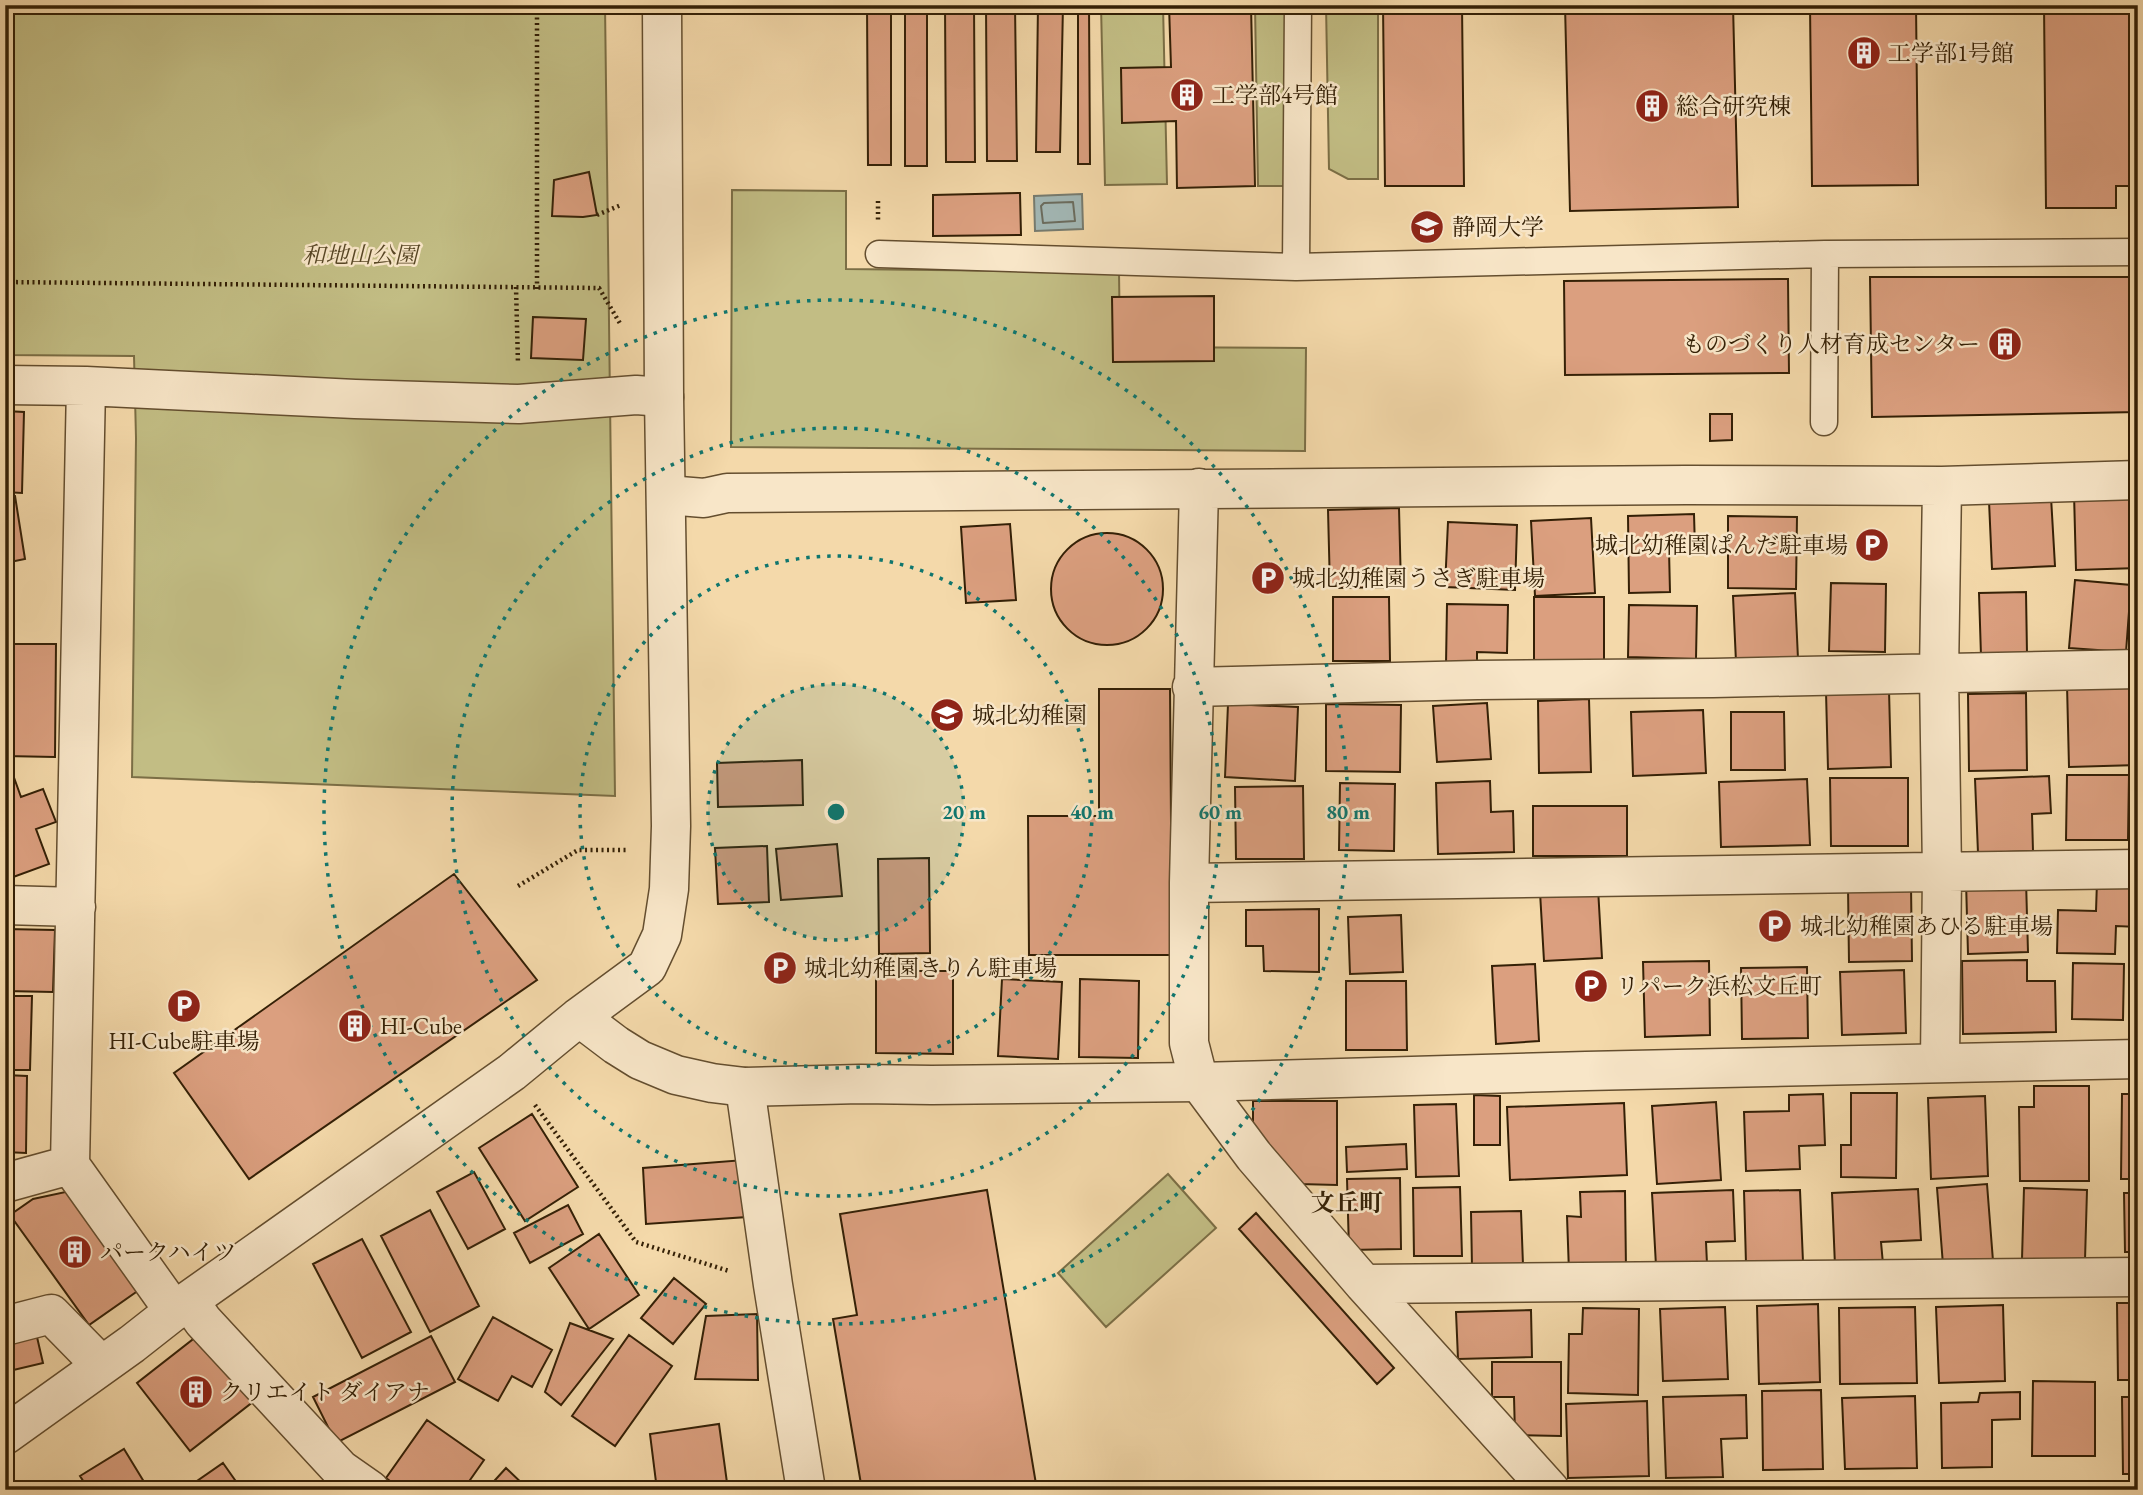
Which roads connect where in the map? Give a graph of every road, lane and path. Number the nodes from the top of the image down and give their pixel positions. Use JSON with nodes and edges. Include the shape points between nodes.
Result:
{"nodes":[{"id":1,"x":537,"y":5,"type":"edge"},
{"id":2,"x":662,"y":5,"type":"edge"},
{"id":3,"x":1298,"y":5,"type":"edge"},
{"id":4,"x":2138,"y":252,"type":"edge"},
{"id":5,"x":879,"y":254,"type":"dead end"},
{"id":6,"x":1825,"y":254,"type":"junction"},
{"id":7,"x":1296,"y":267,"type":"junction"},
{"id":8,"x":5,"y":282,"type":"edge"},
{"id":9,"x":516,"y":287,"type":"junction"},
{"id":10,"x":537,"y":289,"type":"junction"},
{"id":11,"x":625,"y":332,"type":"dead end"},
{"id":12,"x":5,"y":385,"type":"edge"},
{"id":13,"x":86,"y":386,"type":"junction"},
{"id":14,"x":664,"y":397,"type":"junction"},
{"id":15,"x":519,"y":404,"type":"junction"},
{"id":16,"x":1824,"y":422,"type":"dead end"},
{"id":17,"x":2138,"y":480,"type":"edge"},
{"id":18,"x":1942,"y":486,"type":"junction"},
{"id":19,"x":1199,"y":488,"type":"junction"},
{"id":20,"x":667,"y":495,"type":"junction"},
{"id":21,"x":2138,"y":669,"type":"edge"},
{"id":22,"x":1938,"y":673,"type":"junction"},
{"id":23,"x":1192,"y":687,"type":"junction"},
{"id":24,"x":640,"y":850,"type":"dead end"},
{"id":25,"x":2138,"y":869,"type":"edge"},
{"id":26,"x":1942,"y":872,"type":"junction"},
{"id":27,"x":1189,"y":883,"type":"junction"},
{"id":28,"x":518,"y":886,"type":"dead end"},
{"id":29,"x":5,"y":905,"type":"edge"},
{"id":30,"x":76,"y":907,"type":"junction"},
{"id":31,"x":579,"y":1017,"type":"junction"},
{"id":32,"x":2138,"y":1059,"type":"edge"},
{"id":33,"x":1940,"y":1062,"type":"junction"},
{"id":34,"x":512,"y":1072,"type":"junction"},
{"id":35,"x":1199,"y":1082,"type":"junction"},
{"id":36,"x":745,"y":1087,"type":"junction"},
{"id":37,"x":71,"y":1165,"type":"junction"},
{"id":38,"x":5,"y":1184,"type":"edge"},
{"id":39,"x":2138,"y":1277,"type":"edge"},
{"id":40,"x":1364,"y":1284,"type":"junction"},
{"id":41,"x":774,"y":1285,"type":"junction"},
{"id":42,"x":181,"y":1306,"type":"junction"},
{"id":43,"x":5,"y":1326,"type":"edge"},
{"id":44,"x":102,"y":1365,"type":"junction"},
{"id":45,"x":5,"y":1435,"type":"edge"},
{"id":46,"x":370,"y":1490,"type":"edge"},
{"id":47,"x":806,"y":1490,"type":"edge"},
{"id":48,"x":1550,"y":1490,"type":"edge"}],
"edges":[{"from":1,"to":10,"type":"path"},
{"from":2,"to":14,"type":"street"},
{"from":3,"to":7,"type":"lane"},
{"from":4,"to":6,"type":"lane"},
{"from":5,"to":7,"type":"lane"},
{"from":6,"to":7,"type":"lane"},
{"from":6,"to":16,"type":"lane"},
{"from":8,"to":9,"type":"path"},
{"from":9,"to":10,"type":"path"},
{"from":9,"to":15,"type":"path"},
{"from":10,"to":11,"type":"path","via":[[598,288]]},
{"from":12,"to":13,"type":"street"},
{"from":13,"to":15,"type":"street"},
{"from":13,"to":30,"type":"street"},
{"from":14,"to":15,"type":"street"},
{"from":14,"to":20,"type":"street"},
{"from":17,"to":18,"type":"street"},
{"from":18,"to":19,"type":"street"},
{"from":18,"to":22,"type":"street"},
{"from":19,"to":20,"type":"street"},
{"from":19,"to":23,"type":"street"},
{"from":20,"to":31,"type":"street","via":[[671,826],[662,935],[647,967]]},
{"from":21,"to":22,"type":"street"},
{"from":22,"to":23,"type":"street"},
{"from":22,"to":26,"type":"street"},
{"from":23,"to":27,"type":"street"},
{"from":24,"to":28,"type":"path","via":[[578,850]]},
{"from":25,"to":26,"type":"street"},
{"from":26,"to":27,"type":"street"},
{"from":26,"to":33,"type":"street"},
{"from":27,"to":35,"type":"street","via":[[1189,1043]]},
{"from":29,"to":30,"type":"street"},
{"from":30,"to":37,"type":"street"},
{"from":31,"to":34,"type":"street"},
{"from":31,"to":36,"type":"street","via":[[640,1060],[676,1075]]},
{"from":32,"to":33,"type":"street"},
{"from":33,"to":35,"type":"street"},
{"from":34,"to":41,"type":"path","via":[[636,1242]]},
{"from":34,"to":42,"type":"street"},
{"from":35,"to":36,"type":"street"},
{"from":35,"to":40,"type":"street","via":[[1254,1156]]},
{"from":36,"to":41,"type":"street"},
{"from":37,"to":38,"type":"street"},
{"from":37,"to":42,"type":"street"},
{"from":39,"to":40,"type":"street"},
{"from":40,"to":48,"type":"street"},
{"from":41,"to":47,"type":"street"},
{"from":42,"to":44,"type":"street"},
{"from":42,"to":46,"type":"street","via":[[203,1321],[341,1469]]},
{"from":43,"to":44,"type":"street","via":[[51,1314]]},
{"from":44,"to":45,"type":"street"}]}
